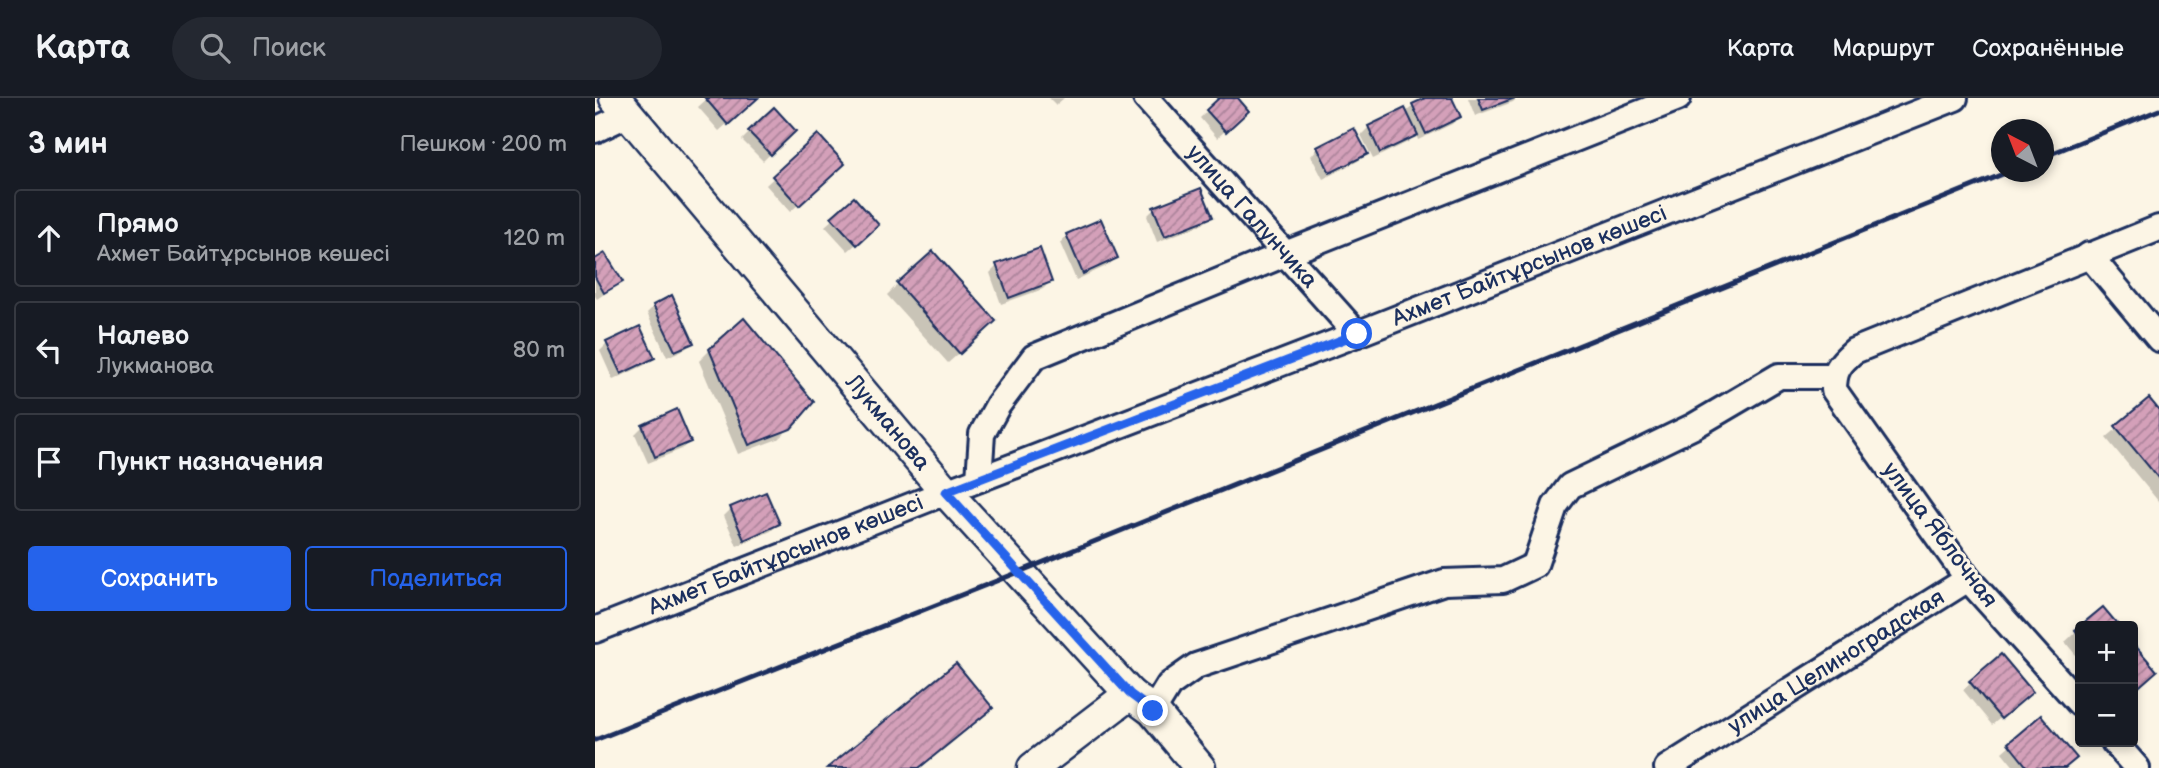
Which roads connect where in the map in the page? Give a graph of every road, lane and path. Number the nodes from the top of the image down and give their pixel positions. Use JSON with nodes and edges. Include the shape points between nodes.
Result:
{"nodes":[{"id":1,"x":1146,"y":98,"type":"edge"},
{"id":2,"x":1678,"y":98,"type":"edge"},
{"id":3,"x":1955,"y":98,"type":"edge"},
{"id":4,"x":622,"y":106,"type":"edge"},
{"id":5,"x":595,"y":130,"type":"edge"},
{"id":6,"x":2159,"y":228,"type":"edge"},
{"id":7,"x":1285,"y":254,"type":"junction"},
{"id":8,"x":2089,"y":255,"type":"junction"},
{"id":9,"x":1357,"y":334,"type":"junction"},
{"id":10,"x":2159,"y":339,"type":"edge"},
{"id":11,"x":1834,"y":383,"type":"junction"},
{"id":12,"x":979,"y":479,"type":"junction"},
{"id":13,"x":946,"y":492,"type":"junction"},
{"id":14,"x":1968,"y":579,"type":"junction"},
{"id":15,"x":595,"y":630,"type":"edge"},
{"id":16,"x":2075,"y":699,"type":"edge"},
{"id":17,"x":1142,"y":703,"type":"junction"},
{"id":18,"x":2118,"y":747,"type":"edge"},
{"id":19,"x":1033,"y":768,"type":"edge"},
{"id":20,"x":1199,"y":768,"type":"edge"},
{"id":21,"x":1667,"y":768,"type":"edge"},
{"id":22,"x":2137,"y":768,"type":"edge"}],
"edges":[{"from":1,"to":7,"type":"street","name":"улица Галунчика"},
{"from":2,"to":7,"type":"street"},
{"from":3,"to":9,"type":"street","name":"Ахмет Байтұрсынов көшесі"},
{"from":4,"to":5,"type":"street"},
{"from":4,"to":13,"type":"street","name":"Лукманова"},
{"from":6,"to":8,"type":"street"},
{"from":7,"to":9,"type":"street","name":"улица Галунчика"},
{"from":7,"to":12,"type":"street","via":[[1034,357],[982,434]]},
{"from":8,"to":10,"type":"street"},
{"from":8,"to":11,"type":"street","via":[[1854,351],[1841,362]]},
{"from":9,"to":12,"type":"street","name":"Ахмет Байтұрсынов көшесі"},
{"from":11,"to":14,"type":"street","name":"улица Яблочная"},
{"from":11,"to":17,"type":"street","via":[[1779,376],[1694,426],[1570,486],[1555,506],[1535,565],[1503,580],[1444,582],[1196,666]]},
{"from":12,"to":13,"type":"street","name":"Ахмет Байтұрсынов көшесі"},
{"from":13,"to":15,"type":"street","name":"Ахмет Байтұрсынов көшесі"},
{"from":13,"to":17,"type":"street","name":"Лукманова"},
{"from":14,"to":16,"type":"street","name":"улица Яблочная"},
{"from":14,"to":21,"type":"street","name":"улица Целиноградская"},
{"from":17,"to":19,"type":"street"},
{"from":17,"to":20,"type":"street","name":"Лукманова"},
{"from":18,"to":22,"type":"street"}]}
